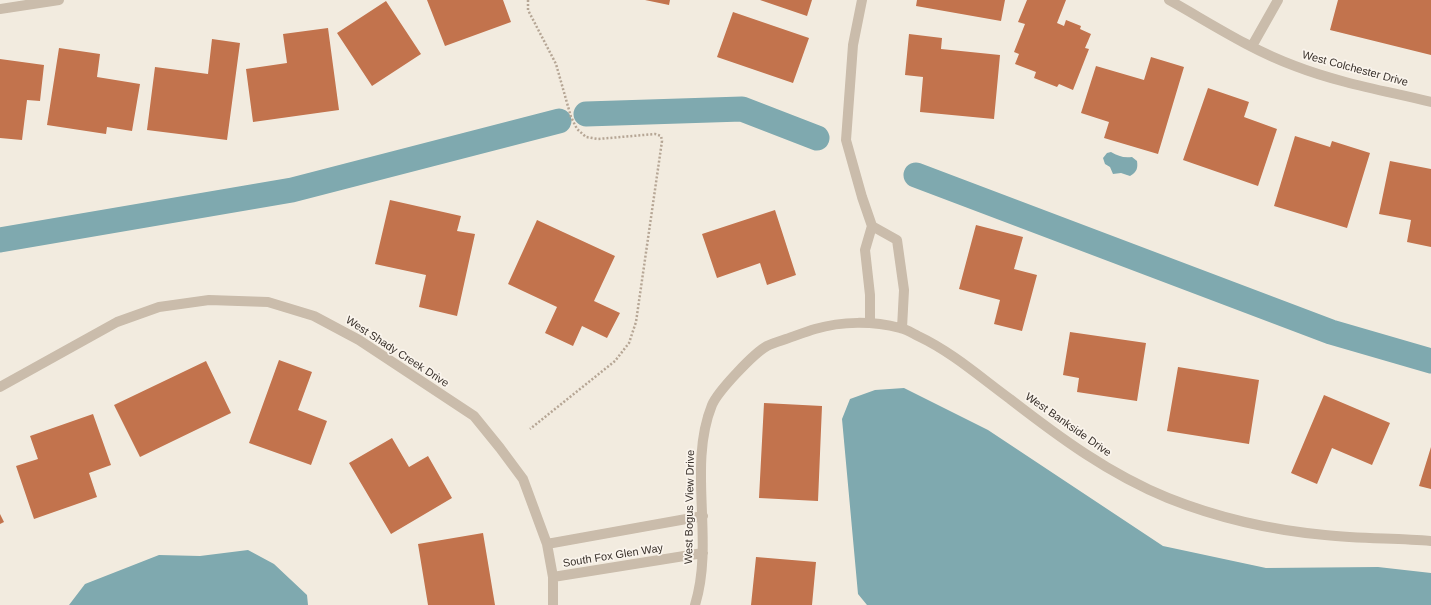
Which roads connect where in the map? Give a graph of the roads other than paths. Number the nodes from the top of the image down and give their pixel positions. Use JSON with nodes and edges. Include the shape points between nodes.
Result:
{"nodes":[{"id":1,"x":59,"y":0,"type":"edge"},
{"id":2,"x":862,"y":0,"type":"edge"},
{"id":3,"x":1168,"y":0,"type":"edge"},
{"id":4,"x":1278,"y":0,"type":"edge"},
{"id":5,"x":0,"y":10,"type":"edge"},
{"id":6,"x":1252,"y":46,"type":"junction"},
{"id":7,"x":1431,"y":102,"type":"edge"},
{"id":8,"x":872,"y":226,"type":"junction"},
{"id":9,"x":870,"y":323,"type":"junction"},
{"id":10,"x":902,"y":328,"type":"junction"},
{"id":11,"x":0,"y":387,"type":"edge"},
{"id":12,"x":703,"y":516,"type":"junction"},
{"id":13,"x":1431,"y":541,"type":"edge"},
{"id":14,"x":547,"y":544,"type":"junction"},
{"id":15,"x":703,"y":553,"type":"junction"},
{"id":16,"x":553,"y":578,"type":"junction"},
{"id":17,"x":553,"y":605,"type":"edge"},
{"id":18,"x":695,"y":605,"type":"edge"}],
"edges":[{"from":1,"to":5,"type":"street"},
{"from":2,"to":8,"type":"street","via":[[853,45],[846,140]]},
{"from":3,"to":6,"type":"street","name":"West Colchester Drive"},
{"from":4,"to":6,"type":"street"},
{"from":6,"to":7,"type":"street","name":"West Colchester Drive","via":[[1295,66],[1325,76]]},
{"from":8,"to":9,"type":"street","via":[[865,250]]},
{"from":8,"to":10,"type":"street","via":[[897,240],[904,290]]},
{"from":9,"to":10,"type":"street","name":"West Bankside Drive"},
{"from":9,"to":12,"type":"street","name":"West Bogus View Drive","via":[[816,328],[766,346],[734,375],[713,403],[704,434],[701,467]]},
{"from":10,"to":13,"type":"street","name":"West Bankside Drive","via":[[933,343],[962,363],[1086,455],[1126,478],[1167,497],[1210,513],[1272,528],[1327,536]]},
{"from":11,"to":14,"type":"street","name":"West Shady Creek Drive","via":[[117,322],[160,307],[209,300],[268,302],[314,316],[359,340],[474,416],[523,478]]},
{"from":12,"to":14,"type":"street","name":"South Fox Glen Way"},
{"from":12,"to":15,"type":"street","name":"West Bogus View Drive"},
{"from":14,"to":16,"type":"street","name":"West Shady Creek Drive"},
{"from":15,"to":16,"type":"street","name":"South Fox Glen Way"},
{"from":15,"to":18,"type":"street","name":"West Bogus View Drive"},
{"from":16,"to":17,"type":"street","name":"South Fox Glen Way"}]}
